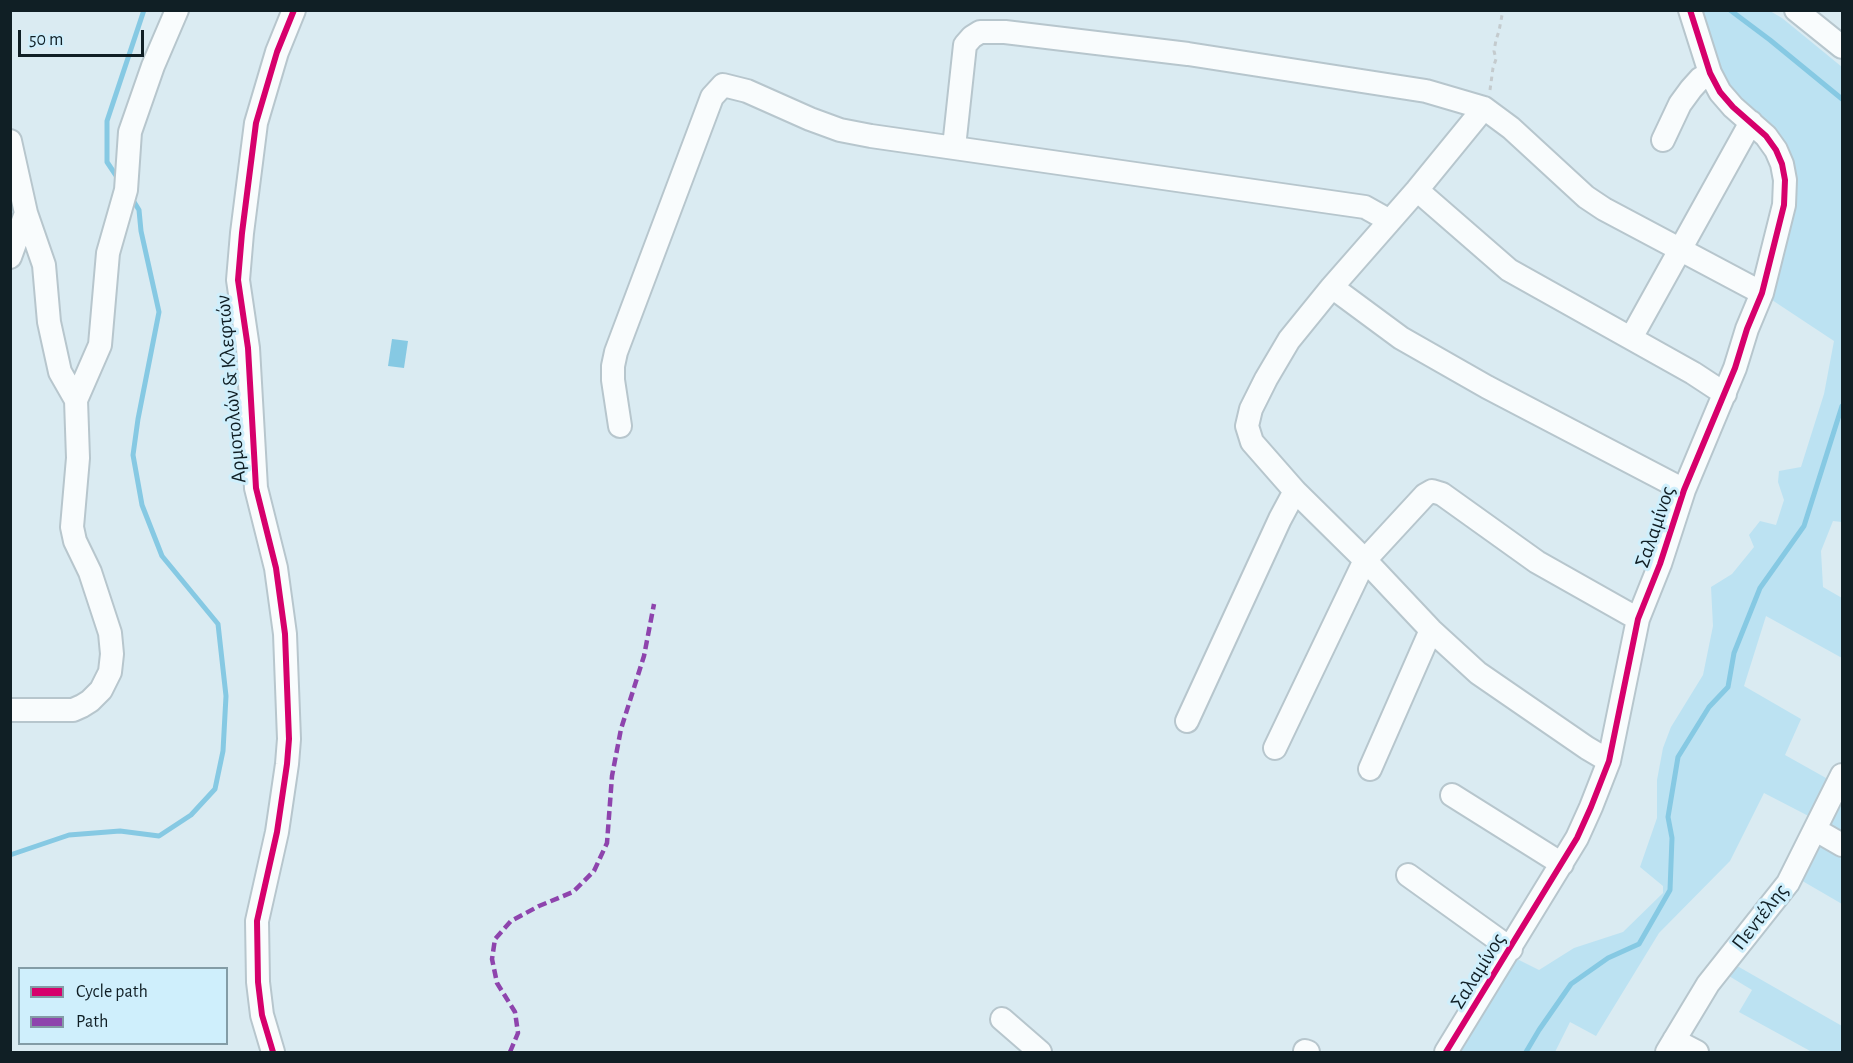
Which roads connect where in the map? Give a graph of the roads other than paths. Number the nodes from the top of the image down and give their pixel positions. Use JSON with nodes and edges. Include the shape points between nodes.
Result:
{"nodes":[{"id":1,"x":177,"y":10,"type":"edge"},
{"id":2,"x":294,"y":10,"type":"edge"},
{"id":3,"x":1690,"y":10,"type":"edge"},
{"id":4,"x":1796,"y":10,"type":"edge"},
{"id":5,"x":1842,"y":47,"type":"edge"},
{"id":6,"x":1710,"y":73,"type":"junction"},
{"id":7,"x":1484,"y":108,"type":"junction"},
{"id":8,"x":1750,"y":122,"type":"junction"},
{"id":9,"x":1663,"y":140,"type":"dead end"},
{"id":10,"x":10,"y":141,"type":"edge"},
{"id":11,"x":954,"y":147,"type":"junction"},
{"id":12,"x":1417,"y":190,"type":"junction"},
{"id":13,"x":26,"y":213,"type":"junction"},
{"id":14,"x":1390,"y":221,"type":"junction"},
{"id":15,"x":1680,"y":250,"type":"junction"},
{"id":16,"x":10,"y":257,"type":"edge"},
{"id":17,"x":1332,"y":287,"type":"junction"},
{"id":18,"x":1762,"y":293,"type":"junction"},
{"id":19,"x":1631,"y":338,"type":"junction"},
{"id":20,"x":1725,"y":394,"type":"junction"},
{"id":21,"x":76,"y":400,"type":"junction"},
{"id":22,"x":620,"y":426,"type":"dead end"},
{"id":23,"x":1684,"y":490,"type":"junction"},
{"id":24,"x":1295,"y":491,"type":"junction"},
{"id":25,"x":1365,"y":560,"type":"junction"},
{"id":26,"x":1638,"y":620,"type":"junction"},
{"id":27,"x":1431,"y":630,"type":"junction"},
{"id":28,"x":10,"y":710,"type":"edge"},
{"id":29,"x":1187,"y":721,"type":"dead end"},
{"id":30,"x":1275,"y":748,"type":"dead end"},
{"id":31,"x":1609,"y":761,"type":"junction"},
{"id":32,"x":1370,"y":769,"type":"dead end"},
{"id":33,"x":1842,"y":775,"type":"edge"},
{"id":34,"x":1452,"y":795,"type":"dead end"},
{"id":35,"x":1816,"y":830,"type":"junction"},
{"id":36,"x":1842,"y":845,"type":"edge"},
{"id":37,"x":1562,"y":864,"type":"junction"},
{"id":38,"x":1408,"y":875,"type":"dead end"},
{"id":39,"x":1511,"y":949,"type":"junction"},
{"id":40,"x":1002,"y":1019,"type":"dead end"},
{"id":41,"x":1671,"y":1046,"type":"edge"},
{"id":42,"x":273,"y":1053,"type":"edge"},
{"id":43,"x":1040,"y":1053,"type":"edge"},
{"id":44,"x":1446,"y":1053,"type":"edge"},
{"id":45,"x":1697,"y":1053,"type":"edge"}],
"edges":[{"from":1,"to":21,"type":"street","via":[[130,132],[126,190],[108,253],[100,345]]},
{"from":2,"to":42,"type":"street","name":"Αρμοτολών & Κλεφτών","via":[[256,123],[238,280],[248,348],[256,488],[276,568],[285,634],[287,764],[257,921],[258,982]]},
{"from":3,"to":6,"type":"street","name":"Σαλαμίνος"},
{"from":4,"to":5,"type":"street"},
{"from":6,"to":8,"type":"street","name":"Σαλαμίνος","via":[[1720,92]]},
{"from":6,"to":9,"type":"street","via":[[1700,79],[1680,104]]},
{"from":7,"to":11,"type":"street","via":[[1426,91],[1188,54],[980,32],[965,45]]},
{"from":7,"to":12,"type":"street"},
{"from":7,"to":15,"type":"street","via":[[1586,197]]},
{"from":8,"to":15,"type":"street"},
{"from":8,"to":18,"type":"street","name":"Σαλαμίνος","via":[[1776,150],[1785,180],[1784,205]]},
{"from":10,"to":13,"type":"street"},
{"from":11,"to":14,"type":"street","via":[[1365,207]]},
{"from":11,"to":22,"type":"street","via":[[840,130],[747,91],[723,85],[712,97],[616,352],[613,380]]},
{"from":12,"to":14,"type":"street"},
{"from":12,"to":19,"type":"street","via":[[1509,270]]},
{"from":13,"to":16,"type":"street"},
{"from":13,"to":21,"type":"street","via":[[44,265],[49,322],[60,372]]},
{"from":14,"to":17,"type":"street"},
{"from":15,"to":18,"type":"street"},
{"from":15,"to":19,"type":"street"},
{"from":17,"to":23,"type":"street","via":[[1401,338]]},
{"from":17,"to":24,"type":"street","via":[[1277,359],[1251,409],[1247,426],[1252,442]]},
{"from":18,"to":20,"type":"street","name":"Σαλαμίνος"},
{"from":19,"to":20,"type":"street"},
{"from":20,"to":23,"type":"street","name":"Σαλαμίνος"},
{"from":21,"to":28,"type":"street","via":[[78,458],[72,527],[110,633],[110,672],[96,696],[73,710]]},
{"from":23,"to":26,"type":"street","name":"Σαλαμίνος"},
{"from":24,"to":25,"type":"street"},
{"from":24,"to":29,"type":"street"},
{"from":25,"to":26,"type":"street","via":[[1432,491],[1442,494],[1537,562]]},
{"from":25,"to":27,"type":"street"},
{"from":25,"to":30,"type":"street"},
{"from":26,"to":31,"type":"street","name":"Σαλαμίνος"},
{"from":27,"to":31,"type":"street","via":[[1478,673]]},
{"from":27,"to":32,"type":"street"},
{"from":31,"to":37,"type":"street","name":"Σαλαμίνος","via":[[1582,828]]},
{"from":33,"to":35,"type":"street","name":"Πεντέλης"},
{"from":34,"to":37,"type":"street"},
{"from":35,"to":36,"type":"street"},
{"from":35,"to":41,"type":"street","name":"Πεντέλης","via":[[1788,883],[1708,984]]},
{"from":37,"to":39,"type":"street","name":"Σαλαμίνος"},
{"from":38,"to":39,"type":"street"},
{"from":39,"to":44,"type":"street","name":"Σαλαμίνος"},
{"from":40,"to":43,"type":"street"},
{"from":41,"to":45,"type":"street"}]}
